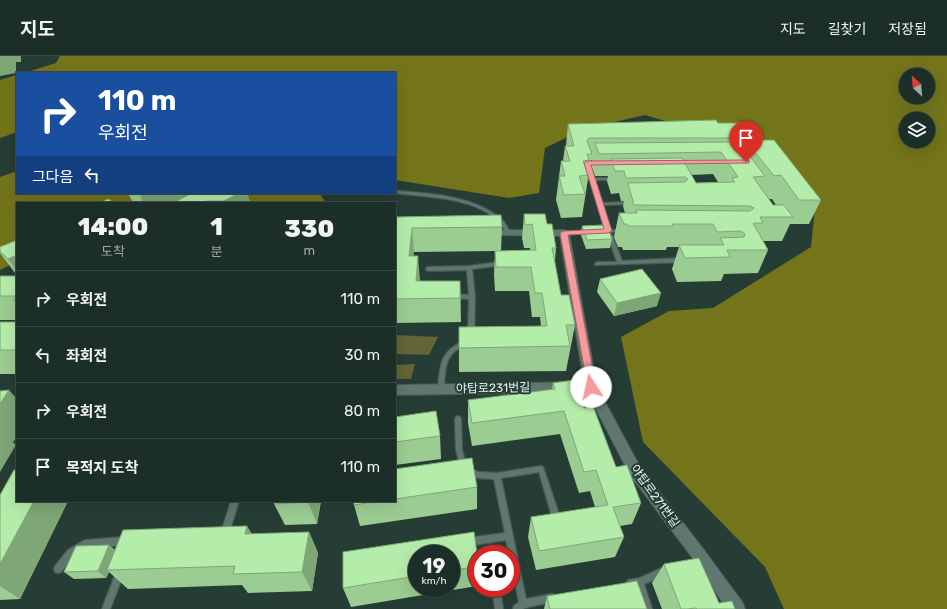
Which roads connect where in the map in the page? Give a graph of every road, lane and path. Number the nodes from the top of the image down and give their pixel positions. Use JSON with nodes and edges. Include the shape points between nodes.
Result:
{"nodes":[{"id":1,"x":602,"y":163,"type":"edge"},
{"id":2,"x":591,"y":179,"type":"junction"},
{"id":3,"x":620,"y":179,"type":"edge"},
{"id":4,"x":396,"y":192,"type":"edge"},
{"id":5,"x":631,"y":203,"type":"edge"},
{"id":6,"x":600,"y":204,"type":"junction"},
{"id":7,"x":601,"y":231,"type":"edge"},
{"id":8,"x":608,"y":231,"type":"junction"},
{"id":9,"x":632,"y":231,"type":"edge"},
{"id":10,"x":594,"y":232,"type":"edge"},
{"id":11,"x":478,"y":233,"type":"edge"},
{"id":12,"x":508,"y":233,"type":"junction"},
{"id":13,"x":564,"y":233,"type":"junction"},
{"id":14,"x":687,"y":260,"type":"edge"},
{"id":15,"x":620,"y":262,"type":"junction"},
{"id":16,"x":505,"y":264,"type":"edge"},
{"id":17,"x":597,"y":264,"type":"dead end"},
{"id":18,"x":469,"y":268,"type":"junction"},
{"id":19,"x":428,"y":269,"type":"dead end"},
{"id":20,"x":451,"y":296,"type":"edge"},
{"id":21,"x":472,"y":297,"type":"junction"},
{"id":22,"x":471,"y":340,"type":"junction"},
{"id":23,"x":479,"y":340,"type":"edge"},
{"id":24,"x":591,"y":387,"type":"junction"},
{"id":25,"x":441,"y":389,"type":"junction"},
{"id":26,"x":396,"y":390,"type":"edge"},
{"id":27,"x":458,"y":419,"type":"dead end"},
{"id":28,"x":497,"y":476,"type":"junction"},
{"id":29,"x":235,"y":502,"type":"edge"},
{"id":30,"x":559,"y":525,"type":"edge"},
{"id":31,"x":509,"y":536,"type":"junction"},
{"id":32,"x":223,"y":539,"type":"edge"},
{"id":33,"x":463,"y":543,"type":"edge"},
{"id":34,"x":130,"y":548,"type":"edge"},
{"id":35,"x":673,"y":567,"type":"edge"},
{"id":36,"x":122,"y":568,"type":"edge"},
{"id":37,"x":58,"y":569,"type":"dead end"},
{"id":38,"x":640,"y":582,"type":"junction"},
{"id":39,"x":624,"y":585,"type":"edge"},
{"id":40,"x":562,"y":596,"type":"edge"},
{"id":41,"x":497,"y":597,"type":"edge"},
{"id":42,"x":520,"y":606,"type":"edge"},
{"id":43,"x":106,"y":609,"type":"edge"},
{"id":44,"x":499,"y":609,"type":"edge"},
{"id":45,"x":648,"y":609,"type":"edge"},
{"id":46,"x":737,"y":609,"type":"edge"}],
"edges":[{"from":1,"to":2,"type":"lane","via":[[587,163]]},
{"from":2,"to":3,"type":"lane"},
{"from":2,"to":6,"type":"lane"},
{"from":4,"to":12,"type":"lane","via":[[465,202],[500,220]]},
{"from":5,"to":6,"type":"lane"},
{"from":6,"to":8,"type":"lane"},
{"from":7,"to":8,"type":"lane"},
{"from":8,"to":9,"type":"lane"},
{"from":8,"to":15,"type":"lane"},
{"from":10,"to":13,"type":"lane"},
{"from":11,"to":12,"type":"street"},
{"from":12,"to":13,"type":"street"},
{"from":13,"to":24,"type":"street","name":"야탑로271번길"},
{"from":14,"to":15,"type":"lane"},
{"from":15,"to":17,"type":"lane"},
{"from":16,"to":18,"type":"lane"},
{"from":18,"to":19,"type":"lane"},
{"from":18,"to":21,"type":"lane"},
{"from":20,"to":21,"type":"lane"},
{"from":21,"to":22,"type":"lane"},
{"from":22,"to":23,"type":"lane"},
{"from":22,"to":25,"type":"lane","via":[[452,348],[443,361]]},
{"from":24,"to":25,"type":"street","name":"야탑로231번길"},
{"from":24,"to":46,"type":"street","name":"야탑로271번길","via":[[635,471]]},
{"from":25,"to":26,"type":"street","name":"야탑로231번길"},
{"from":27,"to":28,"type":"lane","via":[[461,469],[478,475]]},
{"from":28,"to":30,"type":"lane","via":[[542,469]]},
{"from":28,"to":31,"type":"lane"},
{"from":29,"to":32,"type":"lane"},
{"from":31,"to":33,"type":"lane"},
{"from":31,"to":42,"type":"lane"},
{"from":34,"to":37,"type":"lane","via":[[132,541],[86,544],[71,553]]},
{"from":35,"to":38,"type":"lane"},
{"from":36,"to":43,"type":"lane"},
{"from":38,"to":39,"type":"lane"},
{"from":38,"to":45,"type":"lane"},
{"from":40,"to":42,"type":"lane"},
{"from":41,"to":44,"type":"lane"}]}
